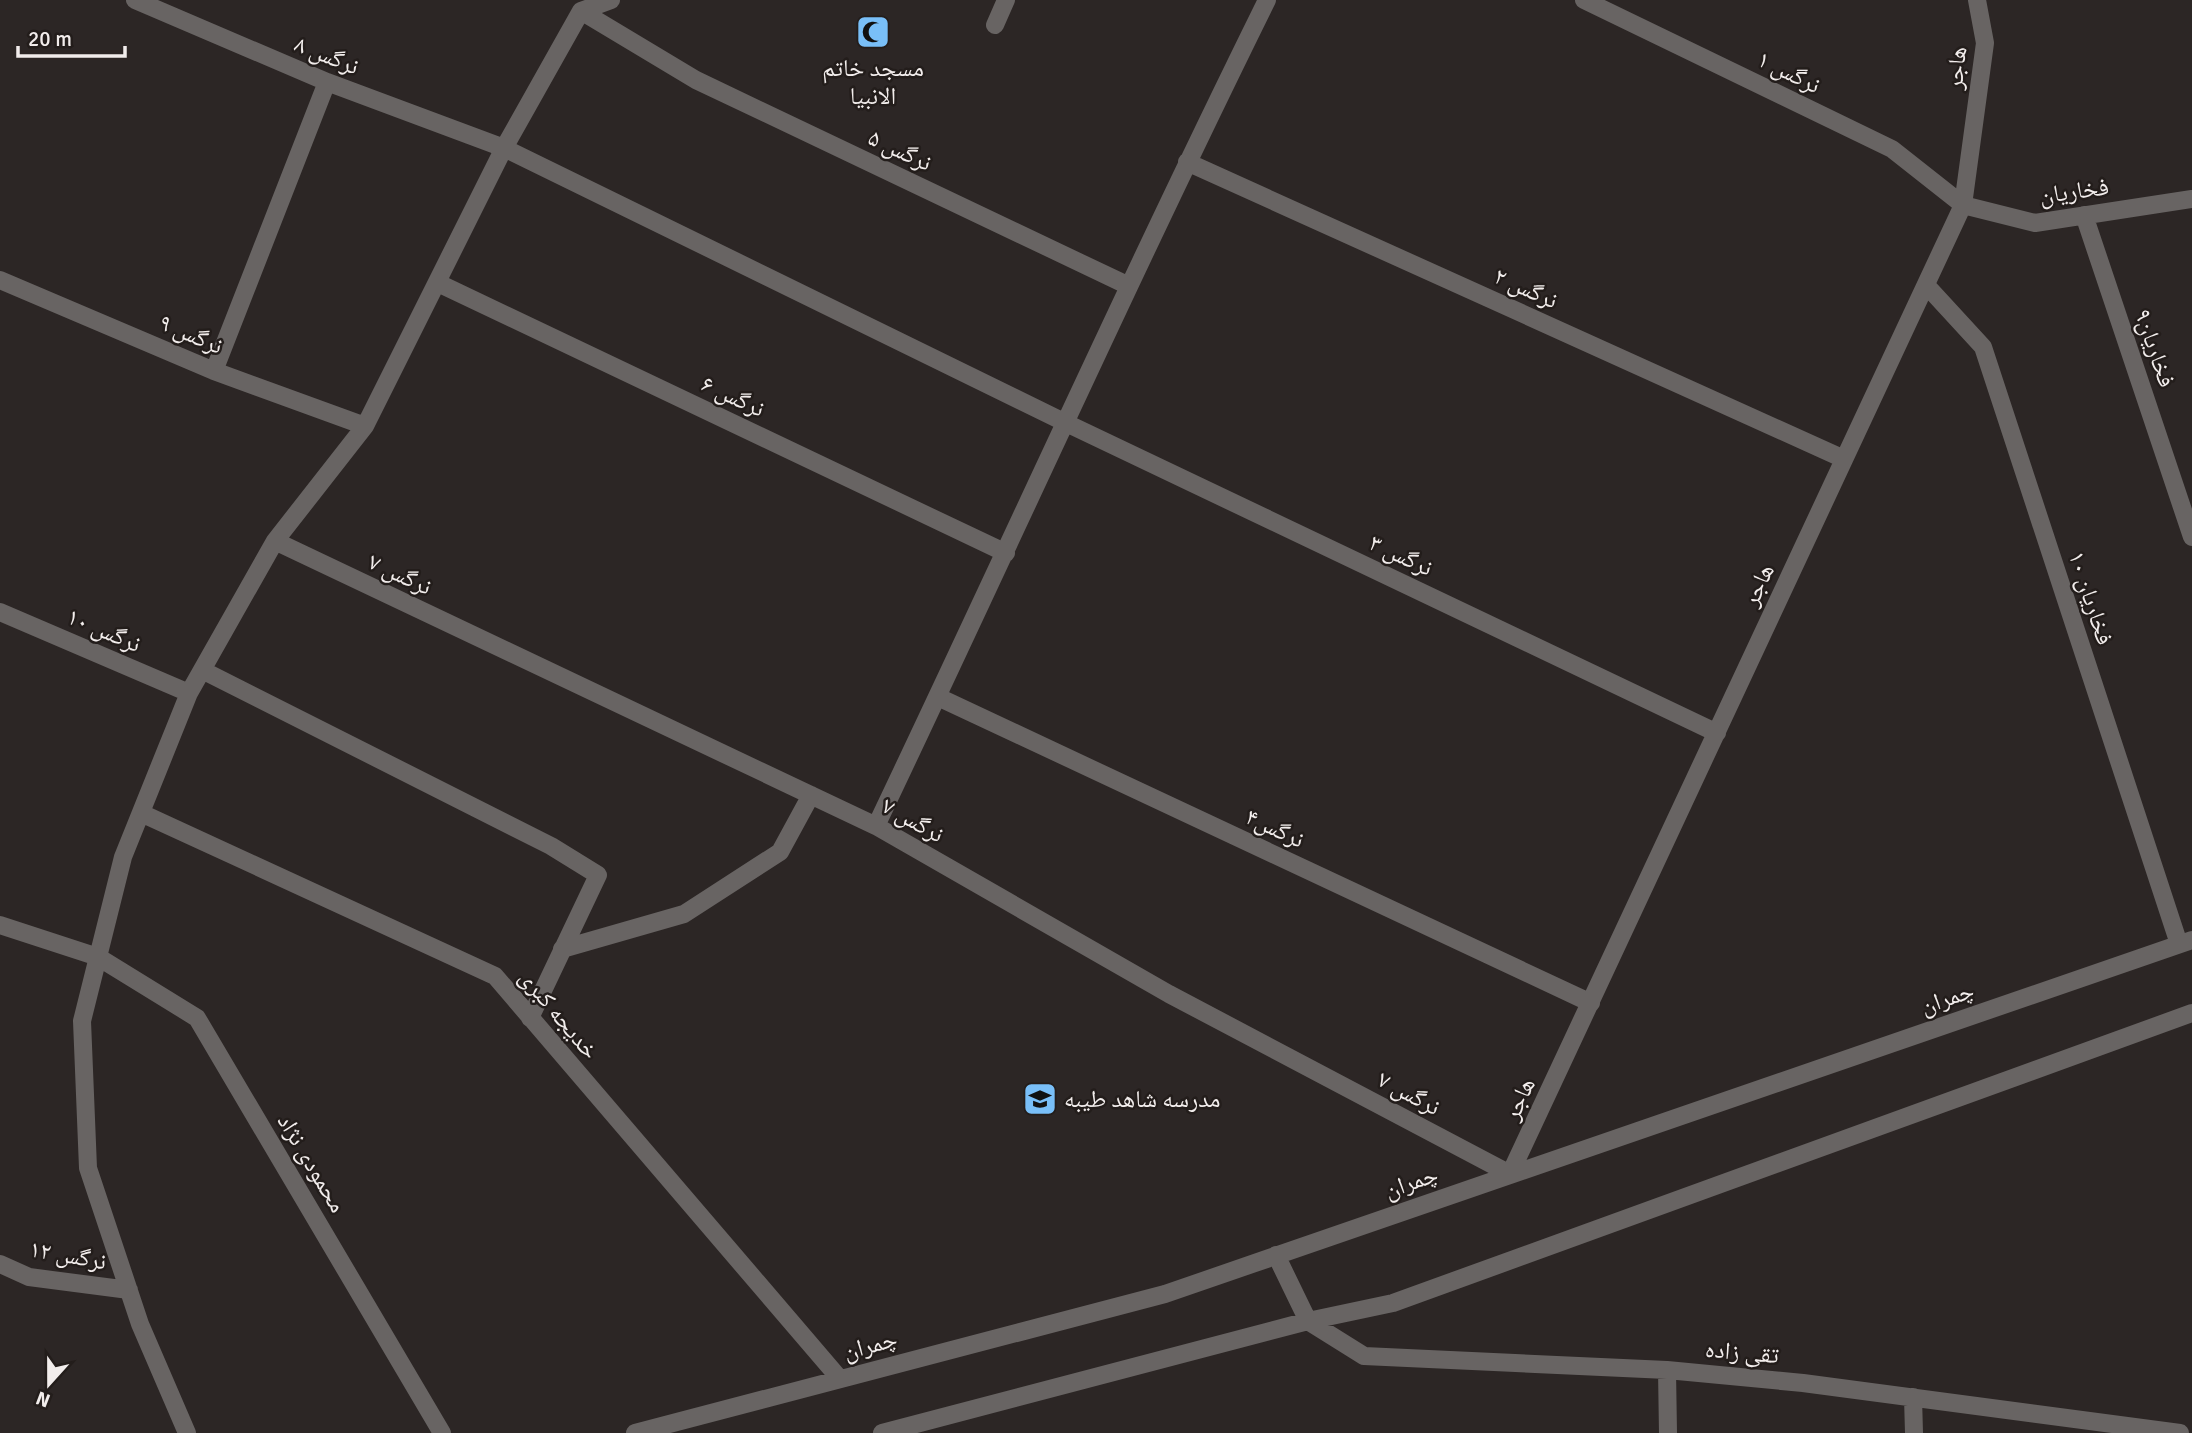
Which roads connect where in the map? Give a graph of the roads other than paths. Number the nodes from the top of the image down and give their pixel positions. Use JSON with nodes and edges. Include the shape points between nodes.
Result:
{"nodes":[{"id":1,"x":135,"y":0,"type":"edge"},
{"id":2,"x":611,"y":0,"type":"edge"},
{"id":3,"x":1006,"y":0,"type":"edge"},
{"id":4,"x":1267,"y":0,"type":"edge"},
{"id":5,"x":1584,"y":0,"type":"edge"},
{"id":6,"x":1977,"y":0,"type":"edge"},
{"id":7,"x":582,"y":11,"type":"junction"},
{"id":8,"x":995,"y":26,"type":"dead end"},
{"id":9,"x":327,"y":82,"type":"junction"},
{"id":10,"x":504,"y":148,"type":"junction"},
{"id":11,"x":1187,"y":162,"type":"junction"},
{"id":12,"x":2192,"y":199,"type":"edge"},
{"id":13,"x":1963,"y":205,"type":"junction"},
{"id":14,"x":2084,"y":215,"type":"junction"},
{"id":15,"x":0,"y":280,"type":"edge"},
{"id":16,"x":438,"y":283,"type":"junction"},
{"id":17,"x":1926,"y":285,"type":"junction"},
{"id":18,"x":1129,"y":286,"type":"junction"},
{"id":19,"x":214,"y":371,"type":"junction"},
{"id":20,"x":1064,"y":422,"type":"junction"},
{"id":21,"x":365,"y":426,"type":"junction"},
{"id":22,"x":1844,"y":460,"type":"junction"},
{"id":23,"x":2192,"y":537,"type":"edge"},
{"id":24,"x":275,"y":541,"type":"junction"},
{"id":25,"x":1006,"y":553,"type":"junction"},
{"id":26,"x":0,"y":612,"type":"edge"},
{"id":27,"x":202,"y":670,"type":"junction"},
{"id":28,"x":189,"y":693,"type":"junction"},
{"id":29,"x":938,"y":697,"type":"junction"},
{"id":30,"x":1717,"y":733,"type":"junction"},
{"id":31,"x":811,"y":796,"type":"junction"},
{"id":32,"x":141,"y":813,"type":"junction"},
{"id":33,"x":876,"y":826,"type":"junction"},
{"id":34,"x":0,"y":925,"type":"edge"},
{"id":35,"x":2186,"y":942,"type":"edge"},
{"id":36,"x":562,"y":949,"type":"junction"},
{"id":37,"x":98,"y":957,"type":"junction"},
{"id":38,"x":1591,"y":1003,"type":"junction"},
{"id":39,"x":2192,"y":1013,"type":"edge"},
{"id":40,"x":530,"y":1018,"type":"junction"},
{"id":41,"x":1510,"y":1174,"type":"junction"},
{"id":42,"x":1276,"y":1255,"type":"junction"},
{"id":43,"x":0,"y":1264,"type":"edge"},
{"id":44,"x":129,"y":1290,"type":"junction"},
{"id":45,"x":1308,"y":1321,"type":"junction"},
{"id":46,"x":1667,"y":1370,"type":"junction"},
{"id":47,"x":841,"y":1379,"type":"junction"},
{"id":48,"x":1913,"y":1397,"type":"junction"},
{"id":49,"x":2107,"y":1428,"type":"edge"},
{"id":50,"x":187,"y":1433,"type":"edge"},
{"id":51,"x":442,"y":1433,"type":"edge"},
{"id":52,"x":635,"y":1433,"type":"edge"},
{"id":53,"x":882,"y":1433,"type":"edge"},
{"id":54,"x":1668,"y":1433,"type":"edge"},
{"id":55,"x":1914,"y":1433,"type":"edge"},
{"id":56,"x":2180,"y":1433,"type":"edge"}],
"edges":[{"from":1,"to":9,"type":"street","name":"نرگس ۸"},
{"from":2,"to":7,"type":"street"},
{"from":3,"to":8,"type":"street"},
{"from":4,"to":11,"type":"street"},
{"from":5,"to":13,"type":"street","name":"نرگس ۱","via":[[1892,149]]},
{"from":6,"to":13,"type":"street","name":"هاجر","via":[[1985,43]]},
{"from":7,"to":10,"type":"street"},
{"from":7,"to":18,"type":"street","name":"نرگس ۵","via":[[696,79]]},
{"from":9,"to":10,"type":"street","name":"نرگس ۸"},
{"from":9,"to":19,"type":"street"},
{"from":10,"to":16,"type":"street"},
{"from":10,"to":20,"type":"street","name":"نرگس ۸"},
{"from":11,"to":18,"type":"street"},
{"from":11,"to":22,"type":"street","name":"نرگس ۲"},
{"from":12,"to":14,"type":"street","name":"فخاریان"},
{"from":13,"to":14,"type":"street","name":"فخاریان","via":[[2035,223]]},
{"from":13,"to":17,"type":"street","name":"هاجر"},
{"from":14,"to":23,"type":"street","name":"فخاریان۹"},
{"from":15,"to":19,"type":"street","name":"نرگس ۹"},
{"from":16,"to":21,"type":"street"},
{"from":16,"to":25,"type":"street","name":"نرگس ۶"},
{"from":17,"to":22,"type":"street","name":"هاجر"},
{"from":17,"to":35,"type":"street","name":"فخاریان ۱۰","via":[[1983,347]]},
{"from":18,"to":20,"type":"street"},
{"from":19,"to":21,"type":"street","name":"نرگس ۹"},
{"from":20,"to":25,"type":"street"},
{"from":20,"to":30,"type":"street","name":"نرگس ۳"},
{"from":21,"to":24,"type":"street"},
{"from":22,"to":30,"type":"street","name":"هاجر"},
{"from":24,"to":27,"type":"street"},
{"from":24,"to":31,"type":"street","name":"نرگس ۷"},
{"from":25,"to":29,"type":"street"},
{"from":26,"to":28,"type":"street","name":"نرگس ۱۰"},
{"from":27,"to":28,"type":"street"},
{"from":27,"to":36,"type":"street","via":[[551,846],[598,875]]},
{"from":28,"to":32,"type":"street"},
{"from":29,"to":33,"type":"street"},
{"from":29,"to":38,"type":"street","name":"نرگس۴"},
{"from":30,"to":38,"type":"street","name":"هاجر"},
{"from":31,"to":33,"type":"street","name":"نرگس ۷"},
{"from":31,"to":36,"type":"street","via":[[780,852],[684,914]]},
{"from":32,"to":37,"type":"street","via":[[123,857]]},
{"from":32,"to":40,"type":"street","name":"خدیجه کبری","via":[[495,976]]},
{"from":33,"to":41,"type":"street","name":"نرگس ۷","via":[[1169,994]]},
{"from":34,"to":37,"type":"street","name":"محمودی نژاد"},
{"from":35,"to":41,"type":"street","name":"چمران"},
{"from":36,"to":40,"type":"street"},
{"from":37,"to":44,"type":"street","via":[[82,1021],[88,1168]]},
{"from":37,"to":51,"type":"street","name":"محمودی نژاد","via":[[197,1018]]},
{"from":38,"to":41,"type":"street","name":"هاجر"},
{"from":39,"to":45,"type":"street","via":[[1393,1303]]},
{"from":40,"to":47,"type":"street","name":"خدیجه کبری"},
{"from":41,"to":42,"type":"street","name":"چمران"},
{"from":42,"to":45,"type":"street"},
{"from":42,"to":47,"type":"street","name":"چمران","via":[[1165,1294]]},
{"from":43,"to":44,"type":"street","name":"نرگس ۱۲","via":[[29,1276]]},
{"from":44,"to":50,"type":"street"},
{"from":45,"to":46,"type":"street","name":"تقی زاده","via":[[1364,1356]]},
{"from":45,"to":53,"type":"street"},
{"from":46,"to":48,"type":"street","name":"تقی زاده"},
{"from":46,"to":54,"type":"street"},
{"from":47,"to":52,"type":"street","name":"چمران"},
{"from":48,"to":49,"type":"street","name":"تقی زاده"},
{"from":48,"to":55,"type":"street"},
{"from":49,"to":56,"type":"street","name":"تقی زاده"}]}
